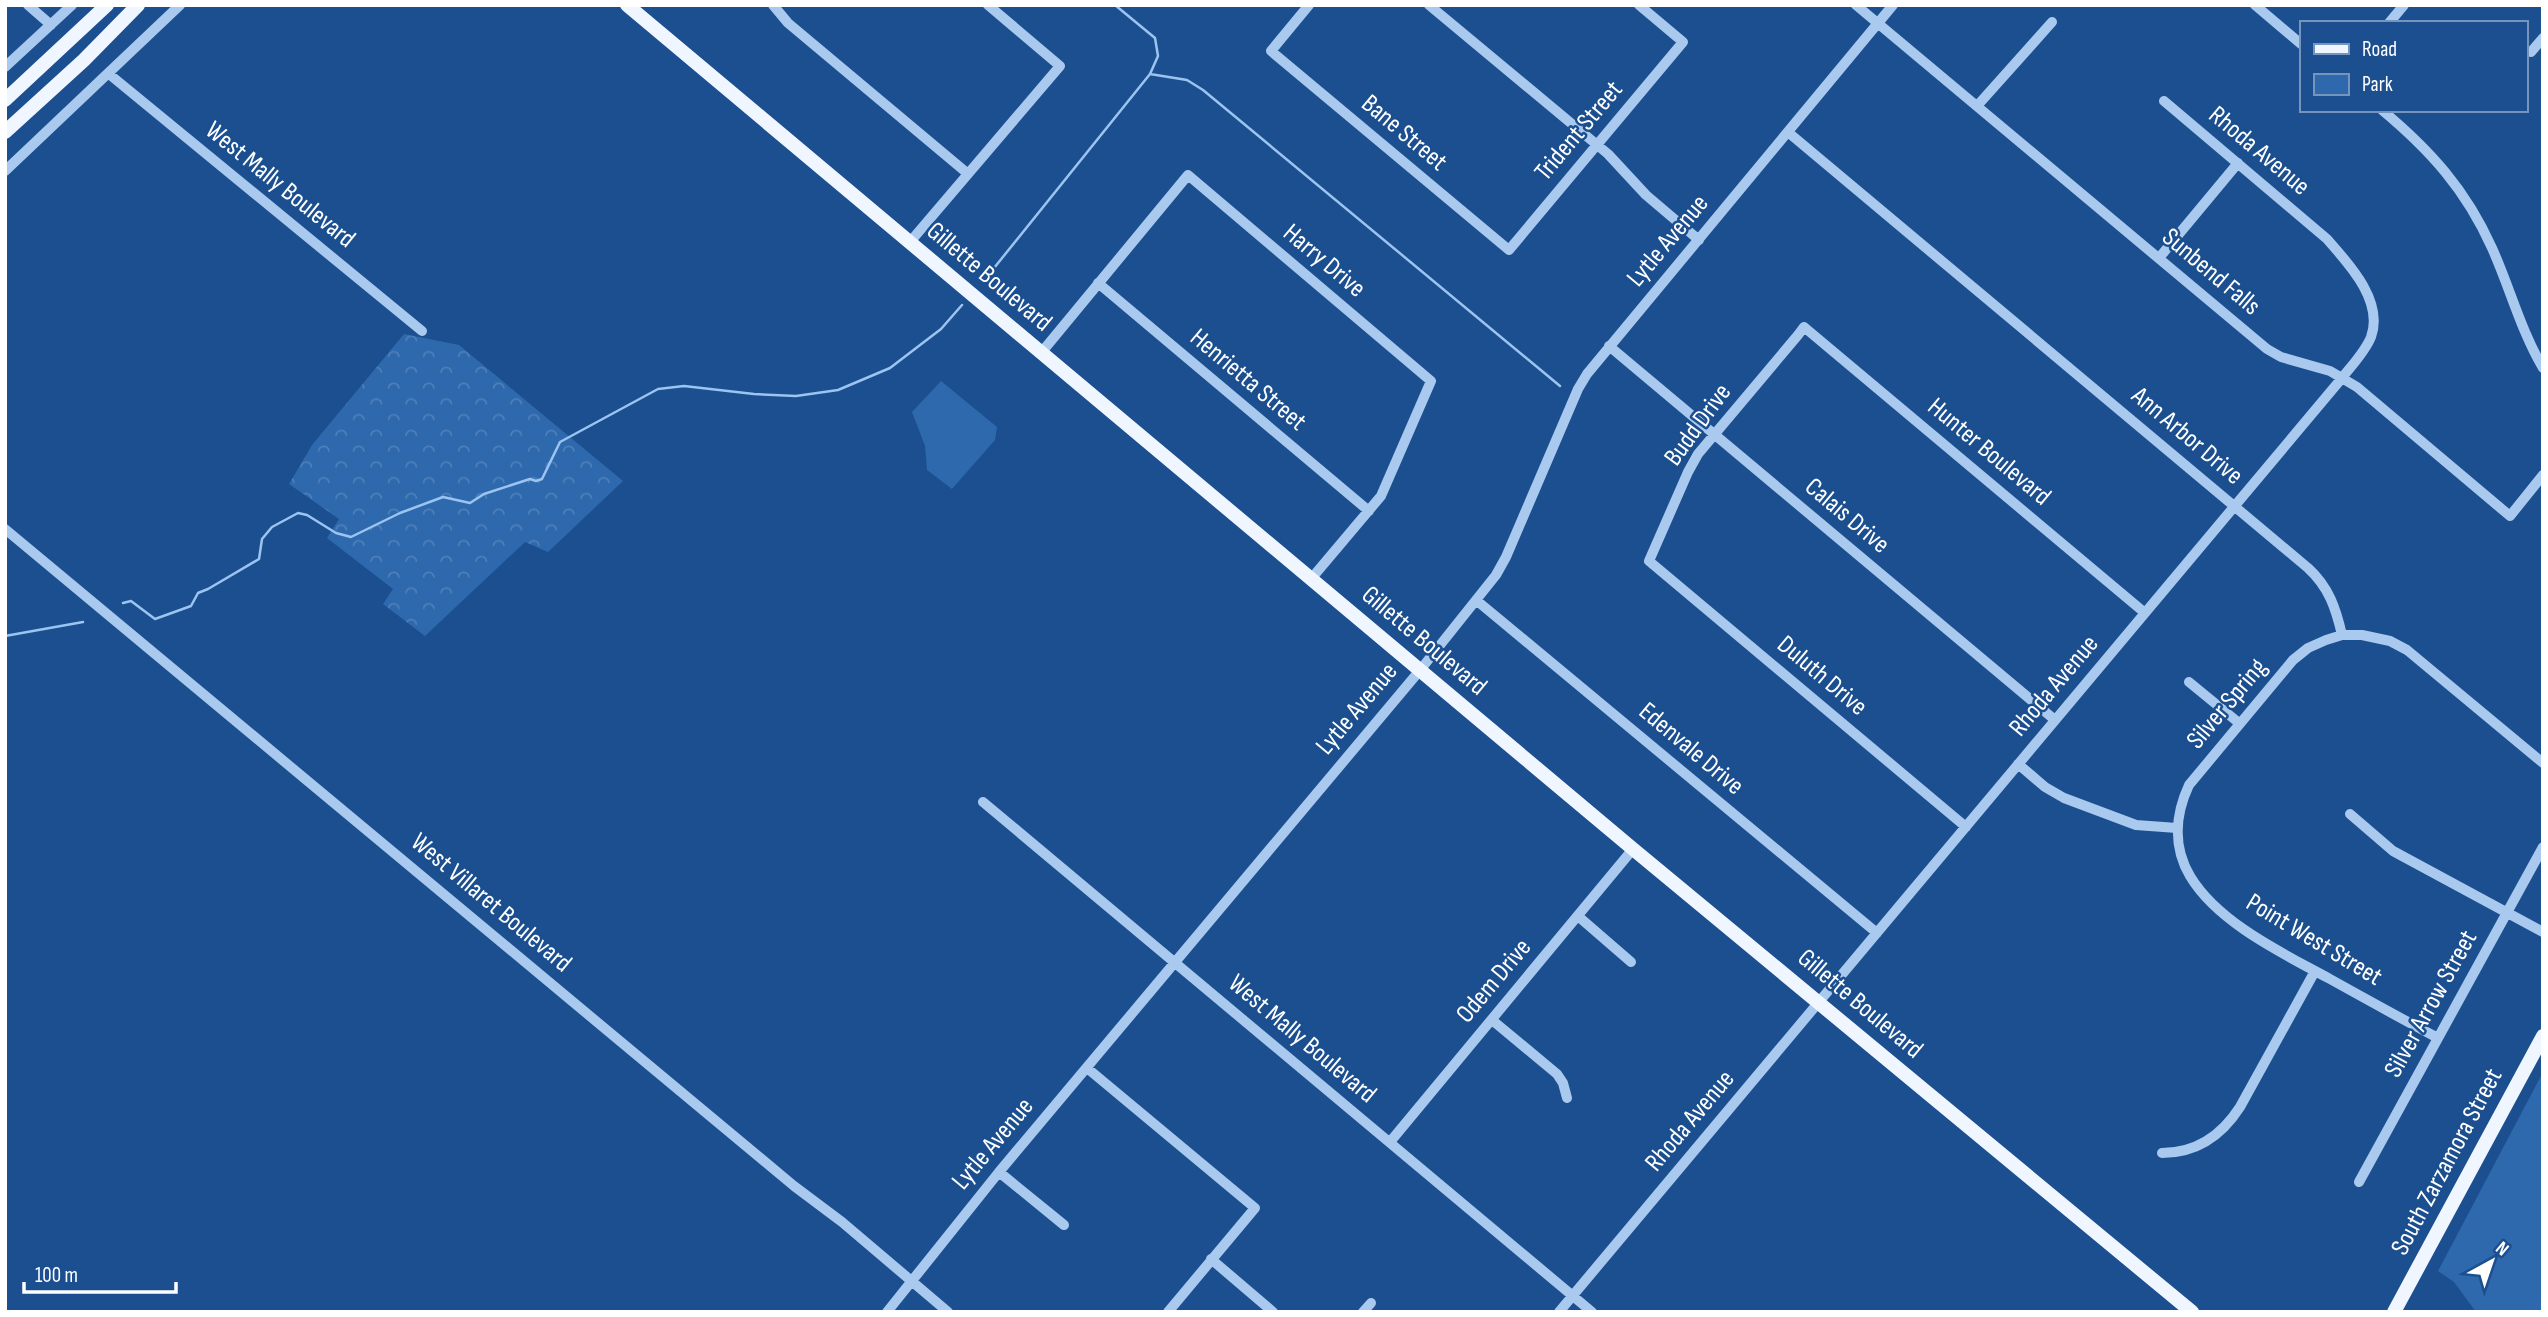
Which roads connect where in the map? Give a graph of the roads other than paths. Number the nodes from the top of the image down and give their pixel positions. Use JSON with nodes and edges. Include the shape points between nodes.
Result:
{"nodes":[{"id":1,"x":28,"y":5,"type":"edge"},
{"id":2,"x":72,"y":5,"type":"edge"},
{"id":3,"x":107,"y":5,"type":"edge"},
{"id":4,"x":138,"y":5,"type":"edge"},
{"id":5,"x":180,"y":5,"type":"edge"},
{"id":6,"x":627,"y":5,"type":"edge"},
{"id":7,"x":773,"y":5,"type":"edge"},
{"id":8,"x":988,"y":5,"type":"edge"},
{"id":9,"x":1309,"y":5,"type":"edge"},
{"id":10,"x":1429,"y":5,"type":"edge"},
{"id":11,"x":1639,"y":5,"type":"edge"},
{"id":12,"x":1856,"y":5,"type":"edge"},
{"id":13,"x":1893,"y":5,"type":"edge"},
{"id":14,"x":2255,"y":5,"type":"edge"},
{"id":15,"x":2404,"y":5,"type":"edge"},
{"id":16,"x":2391,"y":21,"type":"edge"},
{"id":17,"x":2052,"y":22,"type":"dead end"},
{"id":18,"x":1878,"y":24,"type":"junction"},
{"id":19,"x":51,"y":25,"type":"junction"},
{"id":20,"x":2543,"y":38,"type":"edge"},
{"id":21,"x":2300,"y":43,"type":"edge"},
{"id":22,"x":2531,"y":52,"type":"dead end"},
{"id":23,"x":5,"y":67,"type":"edge"},
{"id":24,"x":109,"y":74,"type":"junction"},
{"id":25,"x":5,"y":100,"type":"edge"},
{"id":26,"x":2164,"y":101,"type":"dead end"},
{"id":27,"x":1976,"y":106,"type":"junction"},
{"id":28,"x":2384,"y":112,"type":"edge"},
{"id":29,"x":5,"y":132,"type":"edge"},
{"id":30,"x":1789,"y":133,"type":"junction"},
{"id":31,"x":1597,"y":145,"type":"junction"},
{"id":32,"x":2238,"y":163,"type":"junction"},
{"id":33,"x":5,"y":171,"type":"edge"},
{"id":34,"x":967,"y":173,"type":"junction"},
{"id":35,"x":1699,"y":240,"type":"junction"},
{"id":36,"x":910,"y":242,"type":"junction"},
{"id":37,"x":1509,"y":250,"type":"joint"},
{"id":38,"x":2159,"y":258,"type":"junction"},
{"id":39,"x":1098,"y":283,"type":"junction"},
{"id":40,"x":1804,"y":327,"type":"joint"},
{"id":41,"x":422,"y":331,"type":"dead end"},
{"id":42,"x":1609,"y":346,"type":"junction"},
{"id":43,"x":1041,"y":353,"type":"junction"},
{"id":44,"x":2543,"y":368,"type":"edge"},
{"id":45,"x":2342,"y":378,"type":"junction"},
{"id":46,"x":1715,"y":434,"type":"junction"},
{"id":47,"x":2543,"y":475,"type":"edge"},
{"id":48,"x":2235,"y":505,"type":"junction"},
{"id":49,"x":1369,"y":511,"type":"junction"},
{"id":50,"x":5,"y":528,"type":"edge"},
{"id":51,"x":1648,"y":561,"type":"joint"},
{"id":52,"x":1311,"y":579,"type":"junction"},
{"id":53,"x":1476,"y":600,"type":"junction"},
{"id":54,"x":2145,"y":612,"type":"junction"},
{"id":55,"x":2342,"y":635,"type":"junction"},
{"id":56,"x":1421,"y":669,"type":"junction"},
{"id":57,"x":2189,"y":682,"type":"dead end"},
{"id":58,"x":2055,"y":720,"type":"junction"},
{"id":59,"x":2239,"y":723,"type":"junction"},
{"id":60,"x":2543,"y":763,"type":"edge"},
{"id":61,"x":2018,"y":764,"type":"junction"},
{"id":62,"x":983,"y":802,"type":"dead end"},
{"id":63,"x":2350,"y":814,"type":"dead end"},
{"id":64,"x":1966,"y":827,"type":"junction"},
{"id":65,"x":2177,"y":828,"type":"junction"},
{"id":66,"x":2543,"y":847,"type":"edge"},
{"id":67,"x":1633,"y":849,"type":"junction"},
{"id":68,"x":2507,"y":912,"type":"junction"},
{"id":69,"x":1578,"y":917,"type":"junction"},
{"id":70,"x":2543,"y":932,"type":"edge"},
{"id":71,"x":1877,"y":933,"type":"junction"},
{"id":72,"x":1631,"y":962,"type":"dead end"},
{"id":73,"x":1176,"y":963,"type":"junction"},
{"id":74,"x":2315,"y":971,"type":"junction"},
{"id":75,"x":1819,"y":1002,"type":"junction"},
{"id":76,"x":1492,"y":1020,"type":"junction"},
{"id":77,"x":2543,"y":1036,"type":"edge"},
{"id":78,"x":2438,"y":1038,"type":"junction"},
{"id":79,"x":1087,"y":1068,"type":"junction"},
{"id":80,"x":1567,"y":1098,"type":"dead end"},
{"id":81,"x":1390,"y":1142,"type":"junction"},
{"id":82,"x":2162,"y":1153,"type":"dead end"},
{"id":83,"x":999,"y":1172,"type":"junction"},
{"id":84,"x":2358,"y":1182,"type":"dead end"},
{"id":85,"x":1064,"y":1225,"type":"dead end"},
{"id":86,"x":1211,"y":1259,"type":"junction"},
{"id":87,"x":911,"y":1280,"type":"junction"},
{"id":88,"x":1573,"y":1295,"type":"junction"},
{"id":89,"x":887,"y":1312,"type":"edge"},
{"id":90,"x":948,"y":1312,"type":"edge"},
{"id":91,"x":1168,"y":1312,"type":"edge"},
{"id":92,"x":1273,"y":1312,"type":"edge"},
{"id":93,"x":1559,"y":1312,"type":"edge"},
{"id":94,"x":1592,"y":1312,"type":"edge"},
{"id":95,"x":2192,"y":1312,"type":"edge"},
{"id":96,"x":2394,"y":1312,"type":"edge"}],
"edges":[{"from":1,"to":19,"type":"street"},
{"from":2,"to":19,"type":"street"},
{"from":3,"to":25,"type":"main road"},
{"from":4,"to":29,"type":"main road"},
{"from":5,"to":24,"type":"street"},
{"from":6,"to":36,"type":"main road","name":"Gillette Boulevard"},
{"from":7,"to":34,"type":"street","via":[[788,23]]},
{"from":8,"to":34,"type":"street","via":[[1060,66]]},
{"from":9,"to":37,"type":"street","name":"Bane Street","via":[[1271,51]]},
{"from":10,"to":31,"type":"street"},
{"from":11,"to":31,"type":"street","name":"Trident Street","via":[[1683,42]]},
{"from":12,"to":18,"type":"street","name":"Sunbend Falls"},
{"from":13,"to":18,"type":"street","name":"Lytle Avenue"},
{"from":14,"to":21,"type":"street"},
{"from":15,"to":16,"type":"street"},
{"from":17,"to":27,"type":"street"},
{"from":18,"to":27,"type":"street","name":"Sunbend Falls"},
{"from":18,"to":30,"type":"street","name":"Lytle Avenue"},
{"from":19,"to":23,"type":"street"},
{"from":20,"to":22,"type":"street"},
{"from":24,"to":33,"type":"street"},
{"from":24,"to":41,"type":"street","name":"West Mally Boulevard"},
{"from":26,"to":32,"type":"street","name":"Rhoda Avenue"},
{"from":27,"to":38,"type":"street","name":"Sunbend Falls"},
{"from":28,"to":44,"type":"street","via":[[2433,156],[2470,205]]},
{"from":30,"to":35,"type":"street","name":"Lytle Avenue"},
{"from":30,"to":48,"type":"street","name":"Ann Arbor Drive"},
{"from":31,"to":35,"type":"street"},
{"from":31,"to":37,"type":"street","name":"Trident Street"},
{"from":32,"to":38,"type":"street"},
{"from":32,"to":45,"type":"street","name":"Rhoda Avenue","via":[[2327,239],[2366,293],[2374,320],[2372,335]]},
{"from":34,"to":36,"type":"street"},
{"from":35,"to":42,"type":"street","name":"Lytle Avenue"},
{"from":36,"to":43,"type":"main road","name":"Gillette Boulevard"},
{"from":38,"to":45,"type":"street","name":"Sunbend Falls","via":[[2267,349]]},
{"from":39,"to":43,"type":"street"},
{"from":39,"to":49,"type":"street","name":"Henrietta Street"},
{"from":39,"to":49,"type":"street","name":"Harry Drive","via":[[1188,175],[1431,381],[1389,481]]},
{"from":40,"to":46,"type":"street","name":"Budd Drive"},
{"from":40,"to":54,"type":"street","name":"Hunter Boulevard"},
{"from":42,"to":46,"type":"street","name":"Calais Drive"},
{"from":42,"to":53,"type":"street","name":"Lytle Avenue","via":[[1578,389],[1503,565]]},
{"from":43,"to":52,"type":"main road","name":"Gillette Boulevard"},
{"from":45,"to":47,"type":"street","name":"Sunbend Falls","via":[[2510,516]]},
{"from":45,"to":48,"type":"street","name":"Rhoda Avenue"},
{"from":46,"to":51,"type":"street","name":"Budd Drive","via":[[1688,472]]},
{"from":46,"to":58,"type":"street","name":"Calais Drive"},
{"from":48,"to":54,"type":"street","name":"Rhoda Avenue"},
{"from":48,"to":55,"type":"street","name":"Ann Arbor Drive","via":[[2321,581]]},
{"from":49,"to":52,"type":"street"},
{"from":50,"to":87,"type":"street","name":"West Villaret Boulevard"},
{"from":51,"to":64,"type":"street","name":"Duluth Drive"},
{"from":52,"to":56,"type":"main road","name":"Gillette Boulevard"},
{"from":53,"to":56,"type":"street","name":"Lytle Avenue"},
{"from":53,"to":71,"type":"street","name":"Edenvale Drive"},
{"from":54,"to":58,"type":"street","name":"Rhoda Avenue"},
{"from":55,"to":59,"type":"street","name":"Silver Spring","via":[[2300,654]]},
{"from":55,"to":60,"type":"street","via":[[2381,638],[2407,650]]},
{"from":56,"to":67,"type":"main road","name":"Gillette Boulevard"},
{"from":56,"to":73,"type":"street","name":"Lytle Avenue"},
{"from":57,"to":59,"type":"street"},
{"from":58,"to":61,"type":"street","name":"Rhoda Avenue"},
{"from":59,"to":65,"type":"street","name":"Silver Spring","via":[[2189,785]]},
{"from":61,"to":64,"type":"street","name":"Rhoda Avenue"},
{"from":61,"to":65,"type":"street","via":[[2064,798],[2136,825]]},
{"from":62,"to":73,"type":"street","name":"West Mally Boulevard"},
{"from":63,"to":68,"type":"street","via":[[2393,851]]},
{"from":64,"to":71,"type":"street","name":"Rhoda Avenue"},
{"from":65,"to":74,"type":"street","name":"Point West Street","via":[[2186,869],[2202,892],[2249,933]]},
{"from":66,"to":68,"type":"street","name":"Silver Arrow Street"},
{"from":67,"to":69,"type":"street","name":"Odem Drive"},
{"from":67,"to":75,"type":"main road","name":"Gillette Boulevard"},
{"from":68,"to":70,"type":"street"},
{"from":68,"to":78,"type":"street","name":"Silver Arrow Street"},
{"from":69,"to":72,"type":"street"},
{"from":69,"to":76,"type":"street","name":"Odem Drive"},
{"from":71,"to":75,"type":"street","name":"Rhoda Avenue"},
{"from":73,"to":79,"type":"street","name":"Lytle Avenue"},
{"from":73,"to":81,"type":"street","name":"West Mally Boulevard"},
{"from":74,"to":78,"type":"street","name":"Point West Street"},
{"from":74,"to":82,"type":"street","via":[[2228,1123],[2196,1147]]},
{"from":75,"to":88,"type":"street","name":"Rhoda Avenue"},
{"from":75,"to":95,"type":"main road","name":"Gillette Boulevard"},
{"from":76,"to":80,"type":"street","via":[[1557,1074]]},
{"from":76,"to":81,"type":"street","name":"Odem Drive"},
{"from":77,"to":96,"type":"main road","name":"South Zarzamora Street"},
{"from":78,"to":84,"type":"street","name":"Silver Arrow Street"},
{"from":79,"to":83,"type":"street","name":"Lytle Avenue"},
{"from":79,"to":86,"type":"street","via":[[1255,1208]]},
{"from":81,"to":88,"type":"street","name":"West Mally Boulevard"},
{"from":83,"to":85,"type":"street"},
{"from":83,"to":87,"type":"street","name":"Lytle Avenue"},
{"from":86,"to":91,"type":"street"},
{"from":86,"to":92,"type":"street"},
{"from":87,"to":89,"type":"street","name":"Lytle Avenue"},
{"from":87,"to":90,"type":"street","name":"West Villaret Boulevard"},
{"from":88,"to":93,"type":"street","name":"Rhoda Avenue"},
{"from":88,"to":94,"type":"street","name":"West Mally Boulevard"}]}
